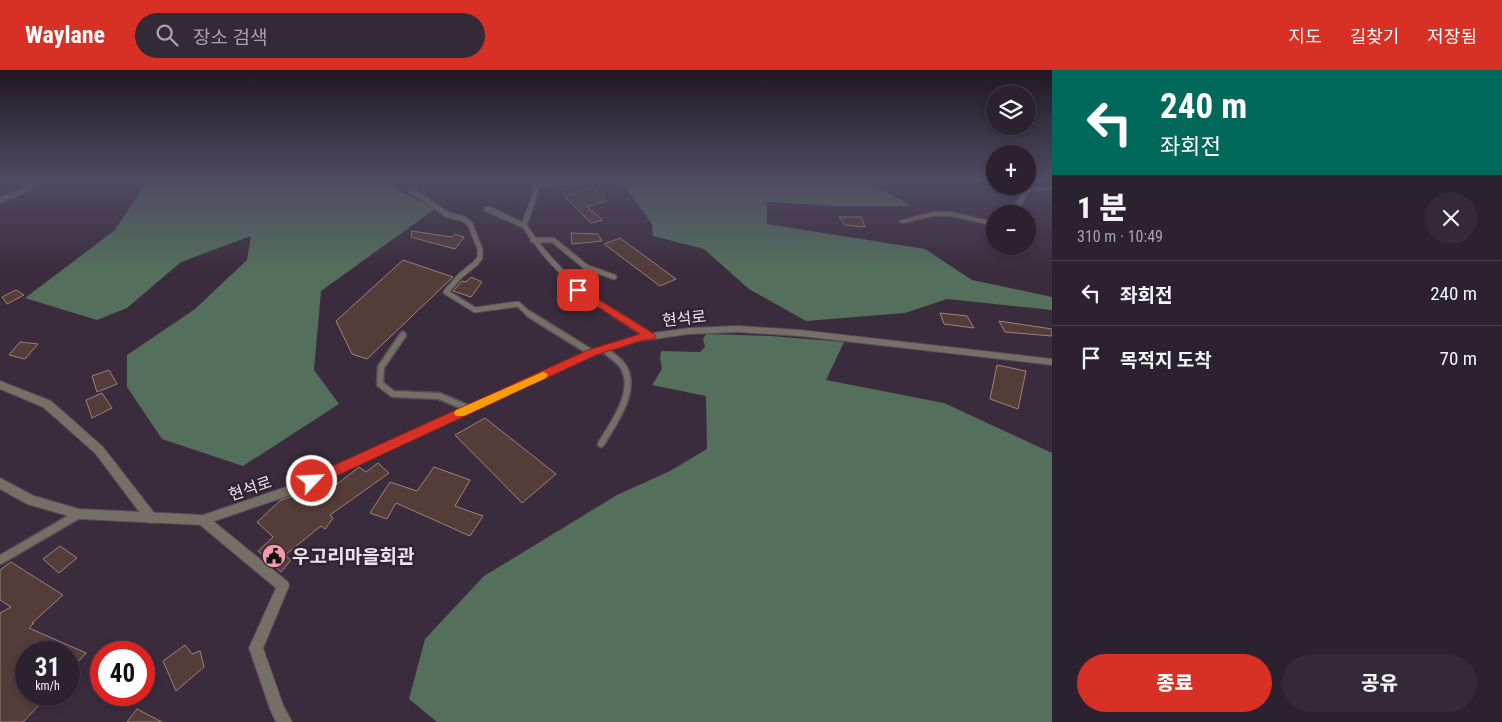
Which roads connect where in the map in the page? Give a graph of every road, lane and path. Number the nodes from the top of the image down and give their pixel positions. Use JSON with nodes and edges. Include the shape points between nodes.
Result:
{"nodes":[{"id":1,"x":441,"y":210,"type":"edge"},
{"id":2,"x":491,"y":210,"type":"edge"},
{"id":3,"x":529,"y":210,"type":"edge"},
{"id":4,"x":903,"y":221,"type":"dead end"},
{"id":5,"x":986,"y":222,"type":"edge"},
{"id":6,"x":524,"y":225,"type":"junction"},
{"id":7,"x":533,"y":240,"type":"junction"},
{"id":8,"x":614,"y":277,"type":"dead end"},
{"id":9,"x":404,"y":335,"type":"dead end"},
{"id":10,"x":650,"y":336,"type":"junction"},
{"id":11,"x":604,"y":349,"type":"junction"},
{"id":12,"x":592,"y":353,"type":"junction"},
{"id":13,"x":1052,"y":362,"type":"edge"},
{"id":14,"x":0,"y":384,"type":"edge"},
{"id":15,"x":470,"y":408,"type":"junction"},
{"id":16,"x":601,"y":444,"type":"dead end"},
{"id":17,"x":0,"y":483,"type":"edge"},
{"id":18,"x":79,"y":514,"type":"junction"},
{"id":19,"x":151,"y":518,"type":"junction"},
{"id":20,"x":203,"y":520,"type":"junction"},
{"id":21,"x":0,"y":560,"type":"edge"},
{"id":22,"x":284,"y":722,"type":"edge"}],
"edges":[{"from":1,"to":12,"type":"lane","via":[[470,224],[480,249],[476,263],[446,292],[475,310],[518,304],[525,314]]},
{"from":2,"to":6,"type":"street"},
{"from":3,"to":6,"type":"lane"},
{"from":4,"to":5,"type":"street","via":[[933,214],[950,214]]},
{"from":6,"to":7,"type":"lane"},
{"from":7,"to":8,"type":"lane","via":[[554,240],[586,267]]},
{"from":7,"to":10,"type":"lane","via":[[578,290]]},
{"from":9,"to":15,"type":"lane","via":[[381,367],[380,384],[393,394],[439,396]]},
{"from":10,"to":11,"type":"street","name":"현석로"},
{"from":10,"to":13,"type":"street","name":"현석로","via":[[738,329],[800,333]]},
{"from":11,"to":12,"type":"street","name":"현석로"},
{"from":11,"to":16,"type":"lane","via":[[624,368],[629,384],[619,414]]},
{"from":12,"to":15,"type":"street","name":"현석로"},
{"from":14,"to":19,"type":"street","via":[[47,404],[99,450]]},
{"from":15,"to":20,"type":"street","name":"현석로","via":[[295,489]]},
{"from":17,"to":18,"type":"street","name":"현석로","via":[[31,500]]},
{"from":18,"to":19,"type":"street","name":"현석로"},
{"from":18,"to":21,"type":"lane"},
{"from":19,"to":20,"type":"street","name":"현석로"},
{"from":20,"to":22,"type":"street","via":[[284,586],[256,648]]}]}
